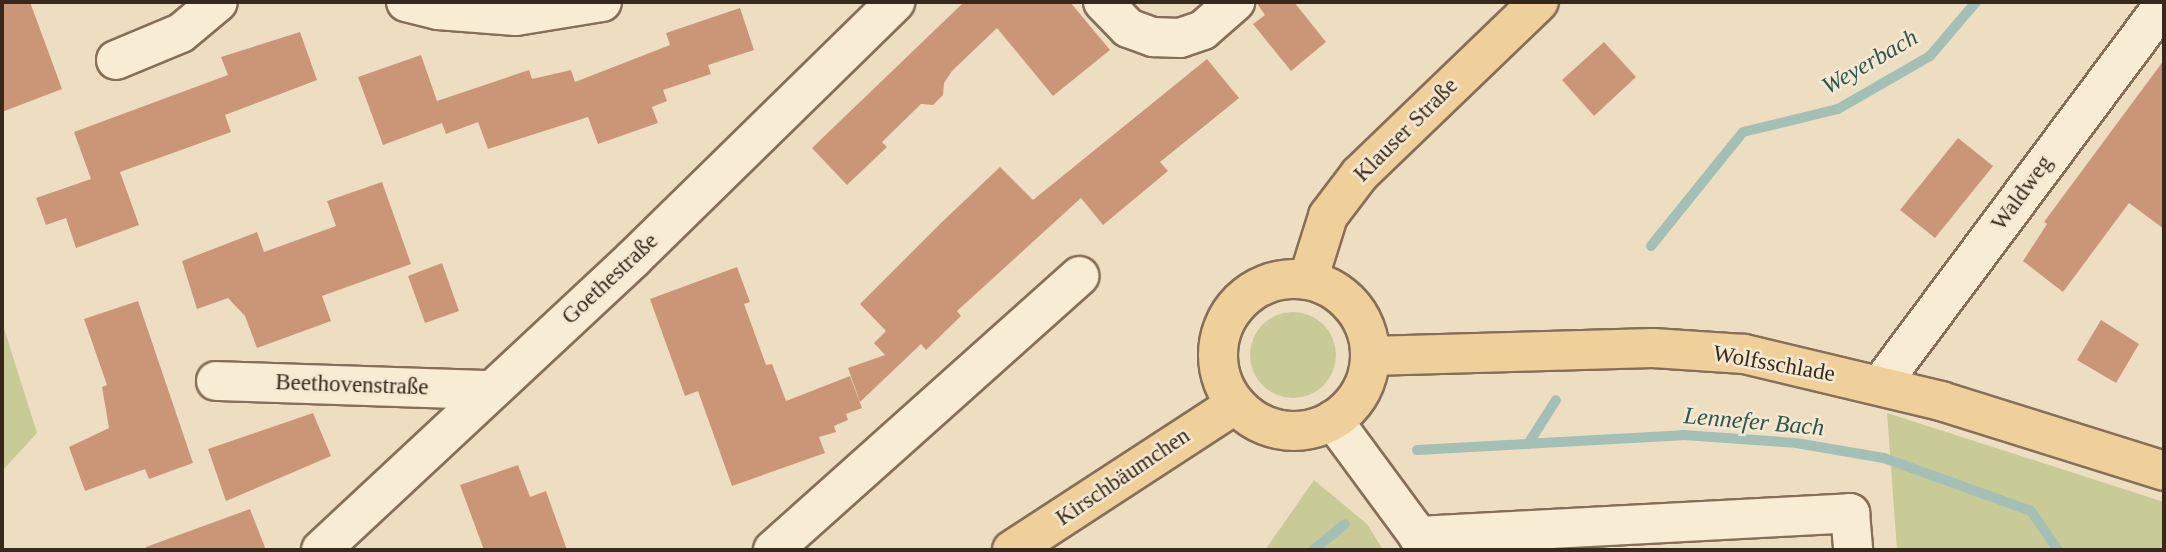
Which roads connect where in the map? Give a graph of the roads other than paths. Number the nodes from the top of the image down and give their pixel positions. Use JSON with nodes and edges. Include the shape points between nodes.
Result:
{"nodes":[{"id":1,"x":218,"y":2,"type":"edge"},
{"id":2,"x":406,"y":2,"type":"edge"},
{"id":3,"x":602,"y":2,"type":"edge"},
{"id":4,"x":895,"y":2,"type":"edge"},
{"id":5,"x":1103,"y":2,"type":"edge"},
{"id":6,"x":1235,"y":2,"type":"edge"},
{"id":7,"x":1539,"y":2,"type":"edge"},
{"id":8,"x":2164,"y":4,"type":"edge"},
{"id":9,"x":116,"y":60,"type":"dead end"},
{"id":10,"x":1079,"y":276,"type":"dead end"},
{"id":11,"x":1308,"y":280,"type":"junction"},
{"id":12,"x":1370,"y":356,"type":"junction"},
{"id":13,"x":216,"y":381,"type":"dead end"},
{"id":14,"x":1881,"y":384,"type":"junction"},
{"id":15,"x":489,"y":390,"type":"junction"},
{"id":16,"x":1236,"y":404,"type":"junction"},
{"id":17,"x":1333,"y":420,"type":"junction"},
{"id":18,"x":2164,"y":471,"type":"edge"},
{"id":19,"x":1424,"y":543,"type":"edge"},
{"id":20,"x":321,"y":550,"type":"edge"},
{"id":21,"x":773,"y":550,"type":"edge"},
{"id":22,"x":1012,"y":550,"type":"edge"},
{"id":23,"x":1853,"y":550,"type":"edge"}],
"edges":[{"from":1,"to":9,"type":"street","via":[[181,33]]},
{"from":2,"to":3,"type":"street","via":[[438,10],[516,16]]},
{"from":4,"to":15,"type":"street","name":"Goethestraße","via":[[633,259]]},
{"from":5,"to":6,"type":"street","via":[[1128,27],[1153,37],[1180,38],[1203,30]]},
{"from":7,"to":11,"type":"main road","name":"Klauser Straße","via":[[1360,174],[1328,216]]},
{"from":8,"to":14,"type":"street","name":"Waldweg"},
{"from":10,"to":21,"type":"street"},
{"from":11,"to":12,"type":"main road","via":[[1332,290],[1353,307],[1366,330]]},
{"from":11,"to":16,"type":"main road","via":[[1262,286],[1228,317],[1219,339],[1218,362],[1223,384]]},
{"from":12,"to":14,"type":"main road","name":"Wolfsschlade","via":[[1653,348],[1744,354]]},
{"from":12,"to":17,"type":"main road","via":[[1360,393]]},
{"from":13,"to":15,"type":"street","name":"Beethovenstraße"},
{"from":14,"to":18,"type":"main road","name":"Wolfsschlade"},
{"from":15,"to":20,"type":"street","name":"Goethestraße"},
{"from":16,"to":17,"type":"main road","via":[[1256,421],[1281,430],[1308,430]]},
{"from":16,"to":22,"type":"main road","name":"Kirschbäumchen"},
{"from":17,"to":19,"type":"street"},
{"from":19,"to":23,"type":"street","via":[[1850,513]]}]}
